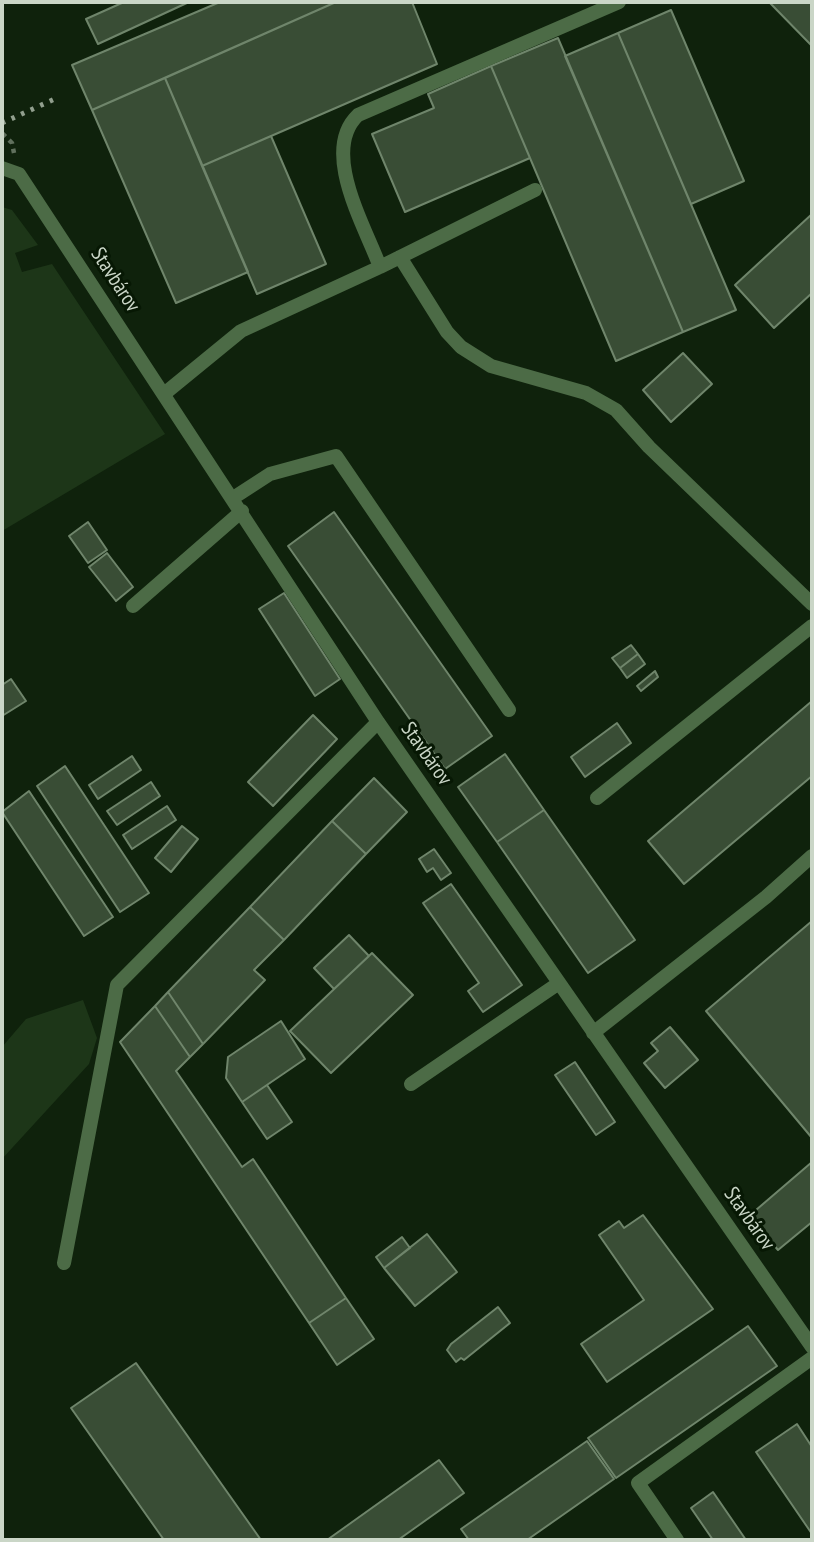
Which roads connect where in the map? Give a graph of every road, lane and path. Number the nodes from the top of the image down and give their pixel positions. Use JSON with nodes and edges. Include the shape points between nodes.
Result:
{"nodes":[{"id":1,"x":619,"y":2,"type":"edge"},
{"id":2,"x":2,"y":168,"type":"edge"},
{"id":3,"x":534,"y":190,"type":"dead end"},
{"id":4,"x":400,"y":257,"type":"junction"},
{"id":5,"x":380,"y":267,"type":"junction"},
{"id":6,"x":164,"y":394,"type":"junction"},
{"id":7,"x":233,"y":498,"type":"junction"},
{"id":8,"x":242,"y":512,"type":"junction"},
{"id":9,"x":812,"y":604,"type":"edge"},
{"id":10,"x":133,"y":606,"type":"dead end"},
{"id":11,"x":812,"y":626,"type":"edge"},
{"id":12,"x":509,"y":710,"type":"dead end"},
{"id":13,"x":379,"y":722,"type":"junction"},
{"id":14,"x":597,"y":798,"type":"dead end"},
{"id":15,"x":812,"y":856,"type":"edge"},
{"id":16,"x":559,"y":983,"type":"junction"},
{"id":17,"x":593,"y":1033,"type":"junction"},
{"id":18,"x":411,"y":1084,"type":"dead end"},
{"id":19,"x":64,"y":1263,"type":"dead end"},
{"id":20,"x":812,"y":1347,"type":"edge"},
{"id":21,"x":812,"y":1358,"type":"edge"},
{"id":22,"x":677,"y":1540,"type":"edge"}],
"edges":[{"from":1,"to":5,"type":"lane","via":[[358,115],[348,125],[342,166]]},
{"from":2,"to":6,"type":"lane","name":"Stavbárov","via":[[19,174]]},
{"from":3,"to":4,"type":"lane"},
{"from":4,"to":5,"type":"lane"},
{"from":4,"to":9,"type":"lane","via":[[461,347],[491,366],[586,393],[616,410]]},
{"from":5,"to":6,"type":"lane","via":[[241,331]]},
{"from":6,"to":7,"type":"lane","name":"Stavbárov"},
{"from":7,"to":8,"type":"lane","name":"Stavbárov"},
{"from":7,"to":12,"type":"lane","via":[[270,474],[336,456]]},
{"from":8,"to":10,"type":"lane"},
{"from":8,"to":13,"type":"lane","name":"Stavbárov"},
{"from":11,"to":14,"type":"lane"},
{"from":13,"to":16,"type":"lane","name":"Stavbárov"},
{"from":13,"to":19,"type":"lane","via":[[117,985]]},
{"from":15,"to":17,"type":"lane"},
{"from":16,"to":17,"type":"lane","name":"Stavbárov"},
{"from":16,"to":18,"type":"lane"},
{"from":17,"to":20,"type":"lane","name":"Stavbárov"},
{"from":21,"to":22,"type":"lane","via":[[638,1483]]}]}
